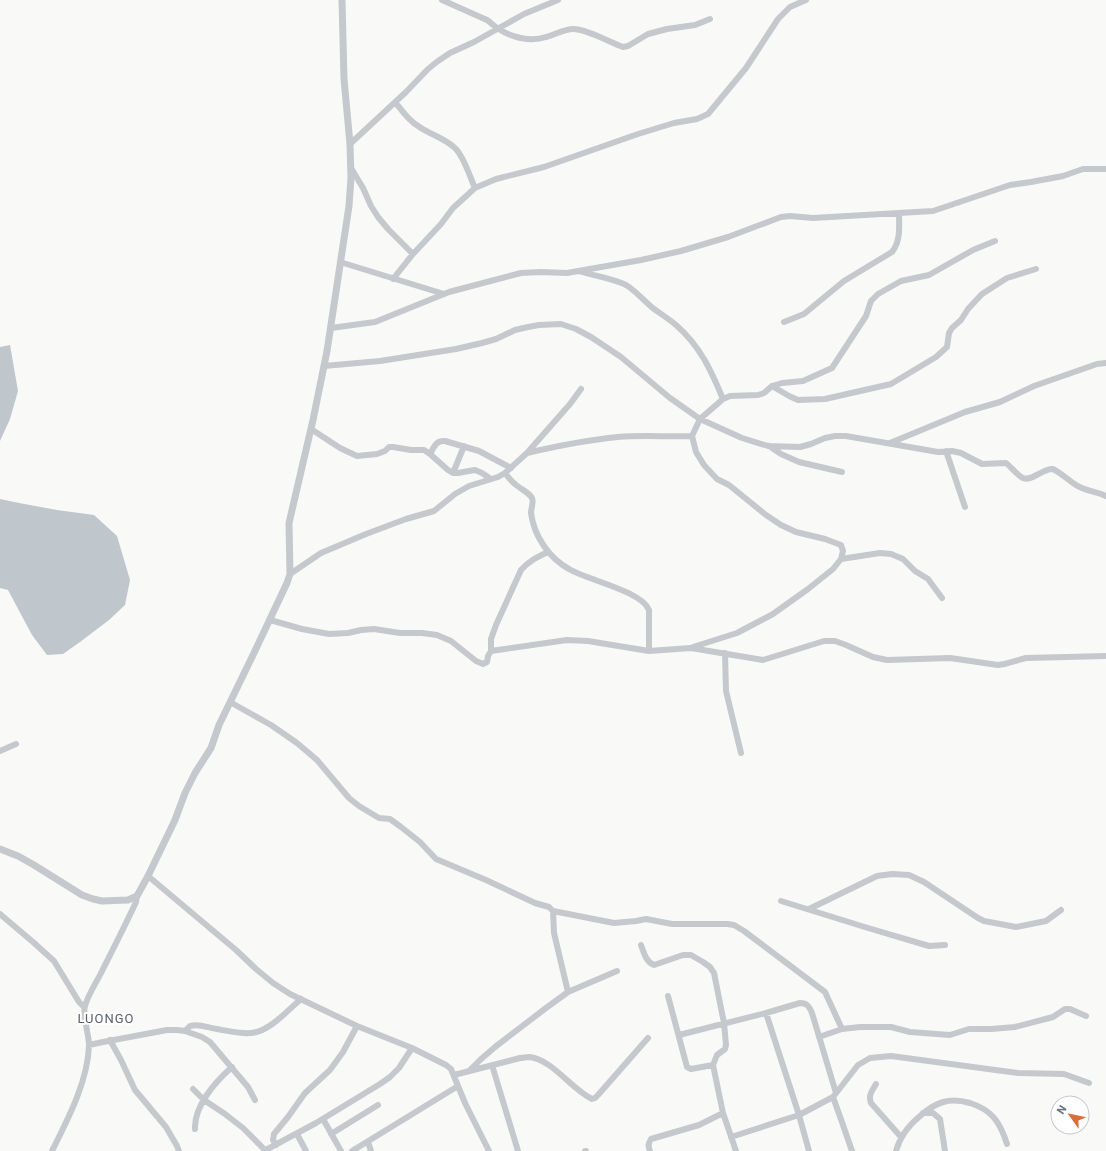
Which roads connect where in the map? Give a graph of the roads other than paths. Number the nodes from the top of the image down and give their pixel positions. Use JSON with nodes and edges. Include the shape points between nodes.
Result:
{"nodes":[{"id":1,"x":342,"y":0,"type":"edge"},
{"id":2,"x":442,"y":0,"type":"edge"},
{"id":3,"x":558,"y":0,"type":"edge"},
{"id":4,"x":806,"y":0,"type":"edge"},
{"id":5,"x":710,"y":19,"type":"dead end"},
{"id":6,"x":497,"y":29,"type":"junction"},
{"id":7,"x":395,"y":102,"type":"junction"},
{"id":8,"x":350,"y":144,"type":"junction"},
{"id":9,"x":351,"y":168,"type":"junction"},
{"id":10,"x":1106,"y":169,"type":"edge"},
{"id":11,"x":475,"y":188,"type":"junction"},
{"id":12,"x":899,"y":213,"type":"junction"},
{"id":13,"x":995,"y":241,"type":"dead end"},
{"id":14,"x":413,"y":254,"type":"junction"},
{"id":15,"x":340,"y":262,"type":"junction"},
{"id":16,"x":1036,"y":269,"type":"dead end"},
{"id":17,"x":578,"y":271,"type":"junction"},
{"id":18,"x":393,"y":279,"type":"junction"},
{"id":19,"x":444,"y":294,"type":"junction"},
{"id":20,"x":784,"y":322,"type":"dead end"},
{"id":21,"x":331,"y":328,"type":"junction"},
{"id":22,"x":1106,"y":363,"type":"edge"},
{"id":23,"x":324,"y":366,"type":"junction"},
{"id":24,"x":772,"y":386,"type":"junction"},
{"id":25,"x":581,"y":389,"type":"dead end"},
{"id":26,"x":723,"y":399,"type":"junction"},
{"id":27,"x":700,"y":419,"type":"junction"},
{"id":28,"x":311,"y":429,"type":"junction"},
{"id":29,"x":692,"y":436,"type":"junction"},
{"id":30,"x":888,"y":444,"type":"junction"},
{"id":31,"x":464,"y":446,"type":"junction"},
{"id":32,"x":768,"y":446,"type":"junction"},
{"id":33,"x":946,"y":451,"type":"junction"},
{"id":34,"x":527,"y":453,"type":"junction"},
{"id":35,"x":430,"y":454,"type":"junction"},
{"id":36,"x":511,"y":468,"type":"junction"},
{"id":37,"x":842,"y":472,"type":"dead end"},
{"id":38,"x":453,"y":473,"type":"junction"},
{"id":39,"x":505,"y":473,"type":"junction"},
{"id":40,"x":491,"y":479,"type":"junction"},
{"id":41,"x":1106,"y":496,"type":"edge"},
{"id":42,"x":966,"y":507,"type":"dead end"},
{"id":43,"x":548,"y":552,"type":"junction"},
{"id":44,"x":841,"y":559,"type":"junction"},
{"id":45,"x":290,"y":574,"type":"junction"},
{"id":46,"x":942,"y":598,"type":"dead end"},
{"id":47,"x":270,"y":620,"type":"junction"},
{"id":48,"x":691,"y":648,"type":"junction"},
{"id":49,"x":491,"y":651,"type":"junction"},
{"id":50,"x":649,"y":651,"type":"junction"},
{"id":51,"x":724,"y":653,"type":"junction"},
{"id":52,"x":1106,"y":656,"type":"edge"},
{"id":53,"x":230,"y":702,"type":"junction"},
{"id":54,"x":16,"y":744,"type":"dead end"},
{"id":55,"x":0,"y":751,"type":"edge"},
{"id":56,"x":741,"y":752,"type":"dead end"},
{"id":57,"x":0,"y":850,"type":"edge"},
{"id":58,"x":148,"y":876,"type":"junction"},
{"id":59,"x":137,"y":896,"type":"junction"},
{"id":60,"x":781,"y":901,"type":"dead end"},
{"id":61,"x":809,"y":909,"type":"junction"},
{"id":62,"x":1061,"y":910,"type":"dead end"},
{"id":63,"x":553,"y":911,"type":"junction"},
{"id":64,"x":0,"y":914,"type":"edge"},
{"id":65,"x":641,"y":945,"type":"dead end"},
{"id":66,"x":945,"y":945,"type":"dead end"},
{"id":67,"x":618,"y":971,"type":"dead end"},
{"id":68,"x":568,"y":992,"type":"junction"},
{"id":69,"x":668,"y":996,"type":"dead end"},
{"id":70,"x":302,"y":999,"type":"junction"},
{"id":71,"x":84,"y":1007,"type":"junction"},
{"id":72,"x":766,"y":1013,"type":"junction"},
{"id":73,"x":1086,"y":1016,"type":"dead end"},
{"id":74,"x":724,"y":1023,"type":"junction"},
{"id":75,"x":357,"y":1026,"type":"junction"},
{"id":76,"x":842,"y":1029,"type":"junction"},
{"id":77,"x":185,"y":1031,"type":"junction"},
{"id":78,"x":679,"y":1035,"type":"junction"},
{"id":79,"x":819,"y":1037,"type":"junction"},
{"id":80,"x":648,"y":1038,"type":"dead end"},
{"id":81,"x":110,"y":1040,"type":"junction"},
{"id":82,"x":88,"y":1045,"type":"junction"},
{"id":83,"x":412,"y":1048,"type":"junction"},
{"id":84,"x":492,"y":1065,"type":"junction"},
{"id":85,"x":713,"y":1065,"type":"junction"},
{"id":86,"x":232,"y":1068,"type":"junction"},
{"id":87,"x":468,"y":1072,"type":"junction"},
{"id":88,"x":454,"y":1075,"type":"junction"},
{"id":89,"x":1089,"y":1083,"type":"dead end"},
{"id":90,"x":876,"y":1084,"type":"dead end"},
{"id":91,"x":458,"y":1086,"type":"junction"},
{"id":92,"x":192,"y":1089,"type":"dead end"},
{"id":93,"x":834,"y":1095,"type":"junction"},
{"id":94,"x":204,"y":1100,"type":"junction"},
{"id":95,"x":255,"y":1100,"type":"dead end"},
{"id":96,"x":378,"y":1104,"type":"dead end"},
{"id":97,"x":723,"y":1113,"type":"junction"},
{"id":98,"x":923,"y":1113,"type":"junction"},
{"id":99,"x":799,"y":1115,"type":"junction"},
{"id":100,"x":323,"y":1119,"type":"junction"},
{"id":101,"x":195,"y":1128,"type":"dead end"},
{"id":102,"x":297,"y":1134,"type":"junction"},
{"id":103,"x":331,"y":1134,"type":"junction"},
{"id":104,"x":901,"y":1137,"type":"junction"},
{"id":105,"x":731,"y":1138,"type":"junction"},
{"id":106,"x":368,"y":1142,"type":"junction"},
{"id":107,"x":1006,"y":1144,"type":"dead end"},
{"id":108,"x":274,"y":1148,"type":"edge"},
{"id":109,"x":52,"y":1151,"type":"edge"},
{"id":110,"x":179,"y":1151,"type":"edge"},
{"id":111,"x":265,"y":1151,"type":"edge"},
{"id":112,"x":306,"y":1151,"type":"edge"},
{"id":113,"x":341,"y":1151,"type":"edge"},
{"id":114,"x":352,"y":1151,"type":"edge"},
{"id":115,"x":371,"y":1151,"type":"edge"},
{"id":116,"x":489,"y":1151,"type":"edge"},
{"id":117,"x":518,"y":1151,"type":"edge"},
{"id":118,"x":650,"y":1151,"type":"edge"},
{"id":119,"x":736,"y":1151,"type":"edge"},
{"id":120,"x":809,"y":1151,"type":"edge"},
{"id":121,"x":852,"y":1151,"type":"edge"},
{"id":122,"x":896,"y":1151,"type":"edge"},
{"id":123,"x":945,"y":1151,"type":"edge"}],
"edges":[{"from":1,"to":8,"type":"street","via":[[344,79]]},
{"from":2,"to":6,"type":"street","via":[[487,20]]},
{"from":3,"to":6,"type":"street"},
{"from":4,"to":11,"type":"street","via":[[790,7],[778,20],[746,68],[712,110],[704,116],[674,123],[544,167],[496,179]]},
{"from":5,"to":6,"type":"street","via":[[695,25],[648,34],[628,46],[580,30],[569,30],[536,40]]},
{"from":6,"to":7,"type":"street","via":[[438,61]]},
{"from":7,"to":8,"type":"street"},
{"from":7,"to":11,"type":"street","via":[[412,122],[456,149]]},
{"from":8,"to":9,"type":"street"},
{"from":9,"to":14,"type":"street","via":[[378,217]]},
{"from":9,"to":15,"type":"street","via":[[349,206]]},
{"from":10,"to":12,"type":"street","via":[[1084,169],[1063,176],[1010,185],[933,211]]},
{"from":11,"to":14,"type":"street","via":[[453,208]]},
{"from":12,"to":17,"type":"street","via":[[813,218],[781,217],[682,251]]},
{"from":12,"to":20,"type":"street","via":[[899,237],[892,252],[844,280],[804,314]]},
{"from":13,"to":24,"type":"street","via":[[973,250],[929,275],[901,281],[878,294],[871,301],[866,316],[832,368],[803,381]]},
{"from":14,"to":18,"type":"street"},
{"from":15,"to":18,"type":"street"},
{"from":15,"to":21,"type":"street"},
{"from":16,"to":24,"type":"street","via":[[1007,278],[982,294],[952,328],[947,347],[936,357],[891,384],[825,399],[798,400]]},
{"from":17,"to":19,"type":"street","via":[[521,273]]},
{"from":17,"to":26,"type":"street","via":[[611,279],[626,286],[677,325],[705,359]]},
{"from":18,"to":19,"type":"street"},
{"from":19,"to":21,"type":"street","via":[[375,322]]},
{"from":21,"to":23,"type":"street"},
{"from":22,"to":30,"type":"street","via":[[1034,386],[1000,402],[965,412]]},
{"from":23,"to":27,"type":"street","via":[[380,361],[456,348],[496,339],[522,328],[561,324],[591,337],[621,357],[670,398]]},
{"from":23,"to":28,"type":"street"},
{"from":24,"to":26,"type":"street","via":[[758,395],[730,396]]},
{"from":25,"to":34,"type":"street"},
{"from":26,"to":27,"type":"street"},
{"from":27,"to":29,"type":"street"},
{"from":27,"to":32,"type":"street","via":[[742,438]]},
{"from":28,"to":35,"type":"street","via":[[357,456],[377,454],[389,447],[424,450]]},
{"from":28,"to":45,"type":"street","via":[[289,523]]},
{"from":29,"to":34,"type":"street","via":[[619,437],[560,445]]},
{"from":29,"to":44,"type":"street","via":[[696,452],[717,478],[730,485],[781,525],[841,545]]},
{"from":30,"to":32,"type":"street","via":[[835,436],[800,447]]},
{"from":30,"to":33,"type":"street"},
{"from":31,"to":35,"type":"street","via":[[441,441],[437,442]]},
{"from":31,"to":36,"type":"street"},
{"from":31,"to":38,"type":"street"},
{"from":32,"to":37,"type":"street","via":[[799,462]]},
{"from":33,"to":41,"type":"street","via":[[961,453],[982,464],[1006,463],[1023,478],[1028,479],[1049,468],[1053,469],[1076,486]]},
{"from":33,"to":42,"type":"street"},
{"from":34,"to":36,"type":"street"},
{"from":35,"to":38,"type":"street"},
{"from":36,"to":39,"type":"street"},
{"from":38,"to":40,"type":"street","via":[[475,470]]},
{"from":39,"to":40,"type":"street"},
{"from":39,"to":43,"type":"street","via":[[516,486],[532,497],[531,511],[536,531]]},
{"from":40,"to":45,"type":"street","via":[[469,486],[434,511],[406,519],[321,553]]},
{"from":43,"to":49,"type":"street","via":[[534,558],[521,570],[496,625],[491,639]]},
{"from":43,"to":50,"type":"street","via":[[569,569],[626,592],[648,606]]},
{"from":44,"to":46,"type":"street","via":[[880,553],[891,554],[903,559],[928,579]]},
{"from":44,"to":48,"type":"street","via":[[808,589],[773,614],[737,633]]},
{"from":45,"to":47,"type":"street"},
{"from":47,"to":49,"type":"street","via":[[329,634],[374,629],[432,634],[451,640],[471,658],[483,664],[487,662]]},
{"from":47,"to":53,"type":"street"},
{"from":48,"to":50,"type":"street"},
{"from":48,"to":51,"type":"street"},
{"from":49,"to":50,"type":"street","via":[[567,640]]},
{"from":51,"to":52,"type":"street","via":[[763,660],[824,641],[835,641],[887,660],[950,658],[998,665],[1026,658]]},
{"from":51,"to":56,"type":"street","via":[[726,691]]},
{"from":53,"to":58,"type":"street","via":[[211,748],[185,793]]},
{"from":53,"to":63,"type":"street","via":[[298,743],[349,798],[379,818],[390,819],[420,842],[436,859],[549,907]]},
{"from":54,"to":55,"type":"street"},
{"from":57,"to":59,"type":"street","via":[[18,856],[82,895],[93,899],[128,900]]},
{"from":58,"to":59,"type":"street"},
{"from":58,"to":70,"type":"street","via":[[273,983]]},
{"from":59,"to":71,"type":"street"},
{"from":60,"to":61,"type":"street"},
{"from":61,"to":62,"type":"street","via":[[877,876],[892,874],[909,875],[924,882],[984,921],[1016,927],[1046,921]]},
{"from":61,"to":66,"type":"street","via":[[929,946]]},
{"from":63,"to":68,"type":"street","via":[[554,933]]},
{"from":63,"to":76,"type":"street","via":[[614,923],[646,918],[672,924],[734,925],[825,992]]},
{"from":64,"to":71,"type":"street","via":[[54,961]]},
{"from":65,"to":74,"type":"street","via":[[648,962],[654,965],[683,955],[691,955],[710,967],[714,973]]},
{"from":67,"to":68,"type":"street"},
{"from":68,"to":87,"type":"street","via":[[495,1047]]},
{"from":69,"to":78,"type":"street"},
{"from":70,"to":75,"type":"street"},
{"from":70,"to":77,"type":"street","via":[[262,1031],[243,1033],[197,1024]]},
{"from":71,"to":82,"type":"street"},
{"from":72,"to":74,"type":"street"},
{"from":72,"to":79,"type":"street","via":[[805,1003],[812,1013]]},
{"from":72,"to":99,"type":"street"},
{"from":73,"to":76,"type":"street","via":[[1065,1009],[1053,1017],[1015,1027],[969,1029],[950,1035],[892,1028]]},
{"from":74,"to":78,"type":"street"},
{"from":74,"to":85,"type":"street","via":[[725,1049]]},
{"from":75,"to":83,"type":"street"},
{"from":75,"to":108,"type":"street","via":[[330,1070],[305,1093],[274,1134]]},
{"from":76,"to":79,"type":"street"},
{"from":77,"to":81,"type":"street","via":[[167,1030]]},
{"from":77,"to":86,"type":"street","via":[[210,1042]]},
{"from":78,"to":85,"type":"street","via":[[686,1067],[691,1069]]},
{"from":79,"to":93,"type":"street"},
{"from":80,"to":84,"type":"street","via":[[595,1098],[584,1094],[536,1059],[520,1058]]},
{"from":81,"to":82,"type":"street"},
{"from":81,"to":110,"type":"street","via":[[135,1090],[166,1127]]},
{"from":82,"to":109,"type":"street","via":[[81,1085]]},
{"from":83,"to":88,"type":"street","via":[[446,1065]]},
{"from":83,"to":100,"type":"street","via":[[390,1077]]},
{"from":84,"to":87,"type":"street"},
{"from":84,"to":117,"type":"street"},
{"from":85,"to":97,"type":"street"},
{"from":86,"to":94,"type":"street","via":[[219,1079]]},
{"from":86,"to":95,"type":"street"},
{"from":87,"to":88,"type":"street"},
{"from":88,"to":91,"type":"street"},
{"from":89,"to":93,"type":"street","via":[[1064,1074],[1018,1073],[891,1056],[870,1058],[858,1064]]},
{"from":90,"to":104,"type":"street","via":[[870,1094],[871,1103]]},
{"from":91,"to":106,"type":"street"},
{"from":91,"to":116,"type":"street"},
{"from":92,"to":94,"type":"street"},
{"from":93,"to":99,"type":"street"},
{"from":93,"to":121,"type":"street"},
{"from":94,"to":101,"type":"street","via":[[196,1116]]},
{"from":94,"to":111,"type":"street","via":[[243,1128]]},
{"from":96,"to":103,"type":"street"},
{"from":97,"to":105,"type":"street"},
{"from":97,"to":118,"type":"street","via":[[699,1125],[651,1140],[648,1146]]},
{"from":98,"to":104,"type":"street","via":[[910,1124]]},
{"from":98,"to":107,"type":"street","via":[[945,1101],[955,1100],[977,1106],[988,1111],[994,1118],[1003,1132]]},
{"from":98,"to":123,"type":"street","via":[[933,1114],[940,1119]]},
{"from":99,"to":105,"type":"street"},
{"from":99,"to":120,"type":"street"},
{"from":100,"to":102,"type":"street"},
{"from":100,"to":103,"type":"street"},
{"from":102,"to":108,"type":"street"},
{"from":102,"to":112,"type":"street"},
{"from":103,"to":113,"type":"street"},
{"from":104,"to":122,"type":"street"},
{"from":105,"to":119,"type":"street"},
{"from":106,"to":114,"type":"street"},
{"from":106,"to":115,"type":"street"},
{"from":108,"to":111,"type":"street"}]}
